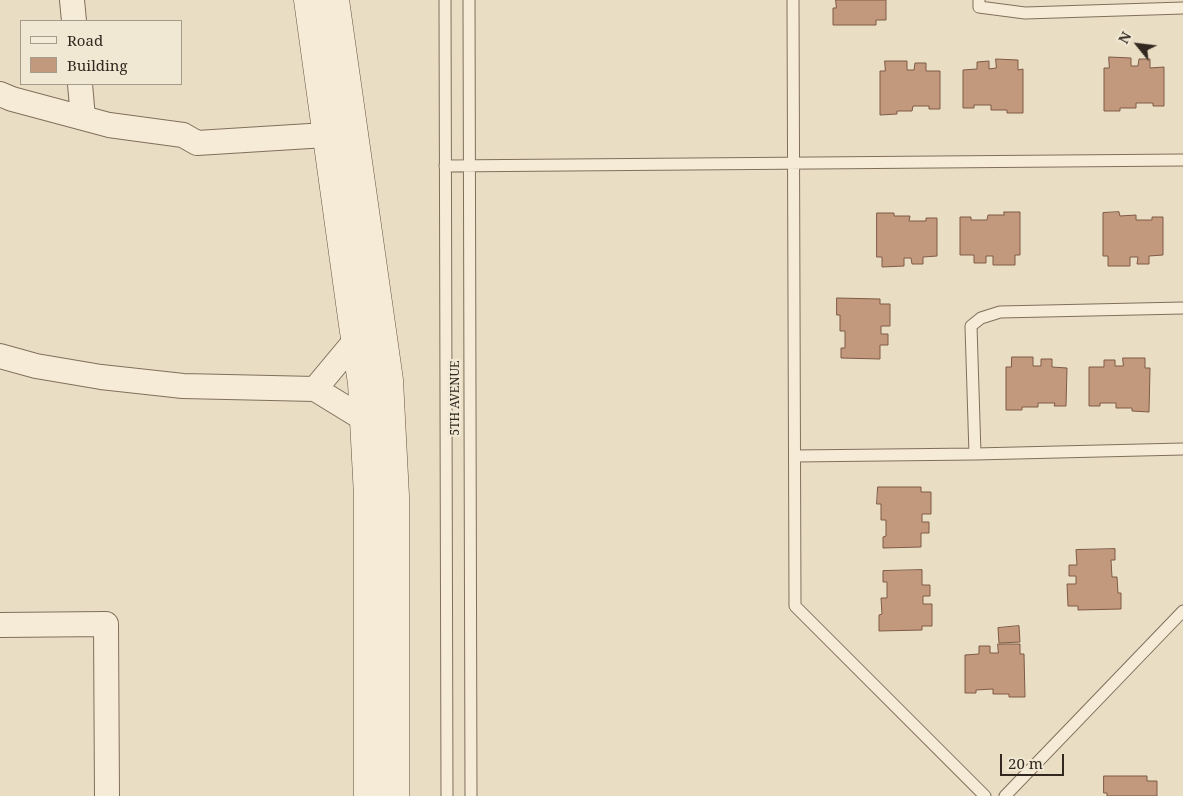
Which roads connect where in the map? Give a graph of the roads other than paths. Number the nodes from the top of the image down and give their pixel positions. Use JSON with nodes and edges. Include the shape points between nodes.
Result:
{"nodes":[{"id":1,"x":72,"y":0,"type":"edge"},
{"id":2,"x":308,"y":0,"type":"edge"},
{"id":3,"x":335,"y":0,"type":"edge"},
{"id":4,"x":445,"y":0,"type":"edge"},
{"id":5,"x":469,"y":0,"type":"edge"},
{"id":6,"x":793,"y":0,"type":"edge"},
{"id":7,"x":979,"y":0,"type":"edge"},
{"id":8,"x":1183,"y":8,"type":"edge"},
{"id":9,"x":74,"y":20,"type":"edge"},
{"id":10,"x":80,"y":85,"type":"edge"},
{"id":11,"x":0,"y":94,"type":"edge"},
{"id":12,"x":83,"y":118,"type":"junction"},
{"id":13,"x":326,"y":135,"type":"junction"},
{"id":14,"x":1183,"y":160,"type":"edge"},
{"id":15,"x":794,"y":163,"type":"junction"},
{"id":16,"x":446,"y":166,"type":"junction"},
{"id":17,"x":469,"y":166,"type":"junction"},
{"id":18,"x":1183,"y":308,"type":"edge"},
{"id":19,"x":356,"y":341,"type":"junction"},
{"id":20,"x":0,"y":356,"type":"edge"},
{"id":21,"x":315,"y":389,"type":"junction"},
{"id":22,"x":364,"y":419,"type":"junction"},
{"id":23,"x":1183,"y":448,"type":"edge"},
{"id":24,"x":974,"y":454,"type":"junction"},
{"id":25,"x":795,"y":456,"type":"junction"},
{"id":26,"x":1183,"y":611,"type":"edge"},
{"id":27,"x":0,"y":625,"type":"edge"},
{"id":28,"x":107,"y":796,"type":"edge"},
{"id":29,"x":368,"y":796,"type":"edge"},
{"id":30,"x":396,"y":796,"type":"edge"},
{"id":31,"x":446,"y":796,"type":"edge"},
{"id":32,"x":471,"y":796,"type":"edge"},
{"id":33,"x":985,"y":796,"type":"edge"},
{"id":34,"x":1005,"y":796,"type":"edge"}],
"edges":[{"from":1,"to":9,"type":"street"},
{"from":2,"to":13,"type":"main road"},
{"from":3,"to":30,"type":"main road","via":[[389,380],[395,496]]},
{"from":4,"to":16,"type":"lane","name":"5TH AVENUE"},
{"from":5,"to":17,"type":"lane","name":"5TH AVENUE"},
{"from":6,"to":15,"type":"lane"},
{"from":7,"to":8,"type":"lane","via":[[979,7],[1025,13]]},
{"from":10,"to":12,"type":"street"},
{"from":11,"to":12,"type":"street"},
{"from":12,"to":13,"type":"street","via":[[109,125],[184,135],[197,143]]},
{"from":13,"to":19,"type":"main road"},
{"from":14,"to":15,"type":"lane"},
{"from":15,"to":17,"type":"lane"},
{"from":15,"to":25,"type":"lane"},
{"from":16,"to":17,"type":"lane"},
{"from":16,"to":31,"type":"lane","name":"5TH AVENUE"},
{"from":17,"to":32,"type":"lane","name":"5TH AVENUE"},
{"from":18,"to":24,"type":"lane","via":[[1000,312],[982,318],[971,326]]},
{"from":19,"to":21,"type":"street"},
{"from":19,"to":22,"type":"main road"},
{"from":20,"to":21,"type":"street","via":[[100,377],[182,386]]},
{"from":21,"to":22,"type":"street"},
{"from":22,"to":29,"type":"main road","via":[[368,496]]},
{"from":23,"to":24,"type":"lane"},
{"from":24,"to":25,"type":"lane"},
{"from":25,"to":33,"type":"lane","via":[[796,606]]},
{"from":26,"to":34,"type":"lane"},
{"from":27,"to":28,"type":"street","via":[[106,624]]}]}
